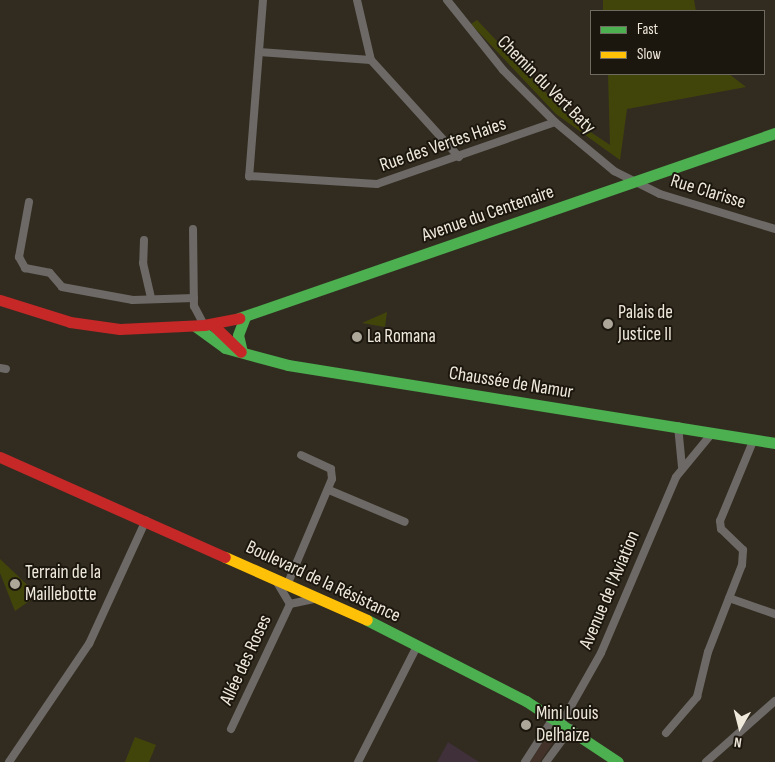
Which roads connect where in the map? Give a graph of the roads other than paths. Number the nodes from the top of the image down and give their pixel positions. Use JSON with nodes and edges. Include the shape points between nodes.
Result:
{"nodes":[{"id":1,"x":263,"y":0,"type":"edge"},
{"id":2,"x":357,"y":0,"type":"edge"},
{"id":3,"x":447,"y":0,"type":"edge"},
{"id":4,"x":258,"y":52,"type":"junction"},
{"id":5,"x":371,"y":60,"type":"junction"},
{"id":6,"x":555,"y":122,"type":"junction"},
{"id":7,"x":775,"y":133,"type":"edge"},
{"id":8,"x":459,"y":157,"type":"junction"},
{"id":9,"x":633,"y":183,"type":"junction"},
{"id":10,"x":29,"y":202,"type":"dead end"},
{"id":11,"x":775,"y":229,"type":"edge"},
{"id":12,"x":192,"y":230,"type":"dead end"},
{"id":13,"x":144,"y":240,"type":"dead end"},
{"id":14,"x":194,"y":298,"type":"junction"},
{"id":15,"x":151,"y":299,"type":"junction"},
{"id":16,"x":0,"y":300,"type":"edge"},
{"id":17,"x":245,"y":317,"type":"junction"},
{"id":18,"x":204,"y":325,"type":"junction"},
{"id":19,"x":242,"y":353,"type":"junction"},
{"id":20,"x":678,"y":426,"type":"junction"},
{"id":21,"x":713,"y":432,"type":"junction"},
{"id":22,"x":754,"y":439,"type":"junction"},
{"id":23,"x":775,"y":443,"type":"edge"},
{"id":24,"x":301,"y":455,"type":"dead end"},
{"id":25,"x":0,"y":457,"type":"edge"},
{"id":26,"x":682,"y":467,"type":"junction"},
{"id":27,"x":329,"y":490,"type":"junction"},
{"id":28,"x":146,"y":520,"type":"junction"},
{"id":29,"x":406,"y":522,"type":"dead end"},
{"id":30,"x":274,"y":577,"type":"junction"},
{"id":31,"x":288,"y":583,"type":"junction"},
{"id":32,"x":320,"y":597,"type":"junction"},
{"id":33,"x":729,"y":598,"type":"junction"},
{"id":34,"x":290,"y":604,"type":"junction"},
{"id":35,"x":775,"y":614,"type":"edge"},
{"id":36,"x":417,"y":646,"type":"junction"},
{"id":37,"x":775,"y":701,"type":"edge"},
{"id":38,"x":562,"y":722,"type":"junction"},
{"id":39,"x":231,"y":729,"type":"dead end"},
{"id":40,"x":666,"y":732,"type":"dead end"},
{"id":41,"x":8,"y":762,"type":"edge"},
{"id":42,"x":358,"y":762,"type":"edge"},
{"id":43,"x":525,"y":762,"type":"edge"},
{"id":44,"x":546,"y":762,"type":"edge"},
{"id":45,"x":618,"y":762,"type":"edge"},
{"id":46,"x":706,"y":762,"type":"edge"}],
"edges":[{"from":1,"to":4,"type":"street"},
{"from":2,"to":5,"type":"street"},
{"from":3,"to":6,"type":"street","name":"Chemin du Vert Baty","via":[[498,63]]},
{"from":4,"to":5,"type":"street"},
{"from":4,"to":8,"type":"street","name":"Rue des Vertes Haies","via":[[249,176],[377,184]]},
{"from":5,"to":8,"type":"street"},
{"from":6,"to":8,"type":"street","name":"Rue des Vertes Haies"},
{"from":6,"to":9,"type":"street","name":"Chemin du Vert Baty"},
{"from":7,"to":9,"type":"street","name":"Avenue du Centenaire"},
{"from":9,"to":11,"type":"street","name":"Rue Clarisse"},
{"from":9,"to":17,"type":"street","name":"Avenue du Centenaire"},
{"from":10,"to":15,"type":"street","via":[[19,257],[25,268],[50,273],[62,287]]},
{"from":12,"to":14,"type":"street"},
{"from":13,"to":15,"type":"street","via":[[143,263]]},
{"from":14,"to":15,"type":"street"},
{"from":14,"to":18,"type":"street"},
{"from":16,"to":18,"type":"street","name":"Avenue du Centenaire","via":[[70,322],[120,330]]},
{"from":17,"to":18,"type":"street","name":"Avenue du Centenaire"},
{"from":17,"to":19,"type":"street","via":[[238,335]]},
{"from":18,"to":19,"type":"street","name":"Chaussée de Namur"},
{"from":18,"to":19,"type":"street","name":"Chaussée de Namur","via":[[225,348]]},
{"from":19,"to":20,"type":"street","name":"Chaussée de Namur","via":[[292,366]]},
{"from":20,"to":21,"type":"street","name":"Chaussée de Namur"},
{"from":20,"to":26,"type":"street","name":"Avenue de l'Aviation"},
{"from":21,"to":22,"type":"street","name":"Chaussée de Namur"},
{"from":21,"to":26,"type":"street","name":"Avenue de l'Aviation"},
{"from":22,"to":23,"type":"street","name":"Chaussée de Namur"},
{"from":22,"to":33,"type":"street","via":[[720,521],[745,556]]},
{"from":24,"to":27,"type":"street","via":[[331,469]]},
{"from":25,"to":28,"type":"street","name":"Boulevard de la Résistance"},
{"from":26,"to":38,"type":"street","name":"Avenue de l'Aviation","via":[[601,652]]},
{"from":27,"to":29,"type":"street"},
{"from":27,"to":31,"type":"street"},
{"from":28,"to":30,"type":"street","name":"Boulevard de la Résistance"},
{"from":28,"to":41,"type":"street","via":[[93,636],[54,700]]},
{"from":30,"to":31,"type":"street","name":"Boulevard de la Résistance"},
{"from":30,"to":34,"type":"street","name":"Allée des Roses"},
{"from":31,"to":32,"type":"street","name":"Boulevard de la Résistance"},
{"from":32,"to":34,"type":"street","name":"Allée des Roses"},
{"from":32,"to":36,"type":"street","name":"Boulevard de la Résistance"},
{"from":33,"to":35,"type":"street"},
{"from":33,"to":40,"type":"street","via":[[708,652],[697,697]]},
{"from":34,"to":39,"type":"street","name":"Allée des Roses"},
{"from":36,"to":38,"type":"street","name":"Boulevard de la Résistance"},
{"from":36,"to":42,"type":"street"},
{"from":37,"to":46,"type":"street"},
{"from":38,"to":43,"type":"street"},
{"from":38,"to":44,"type":"street"},
{"from":38,"to":45,"type":"street","name":"Boulevard de la Résistance"}]}
